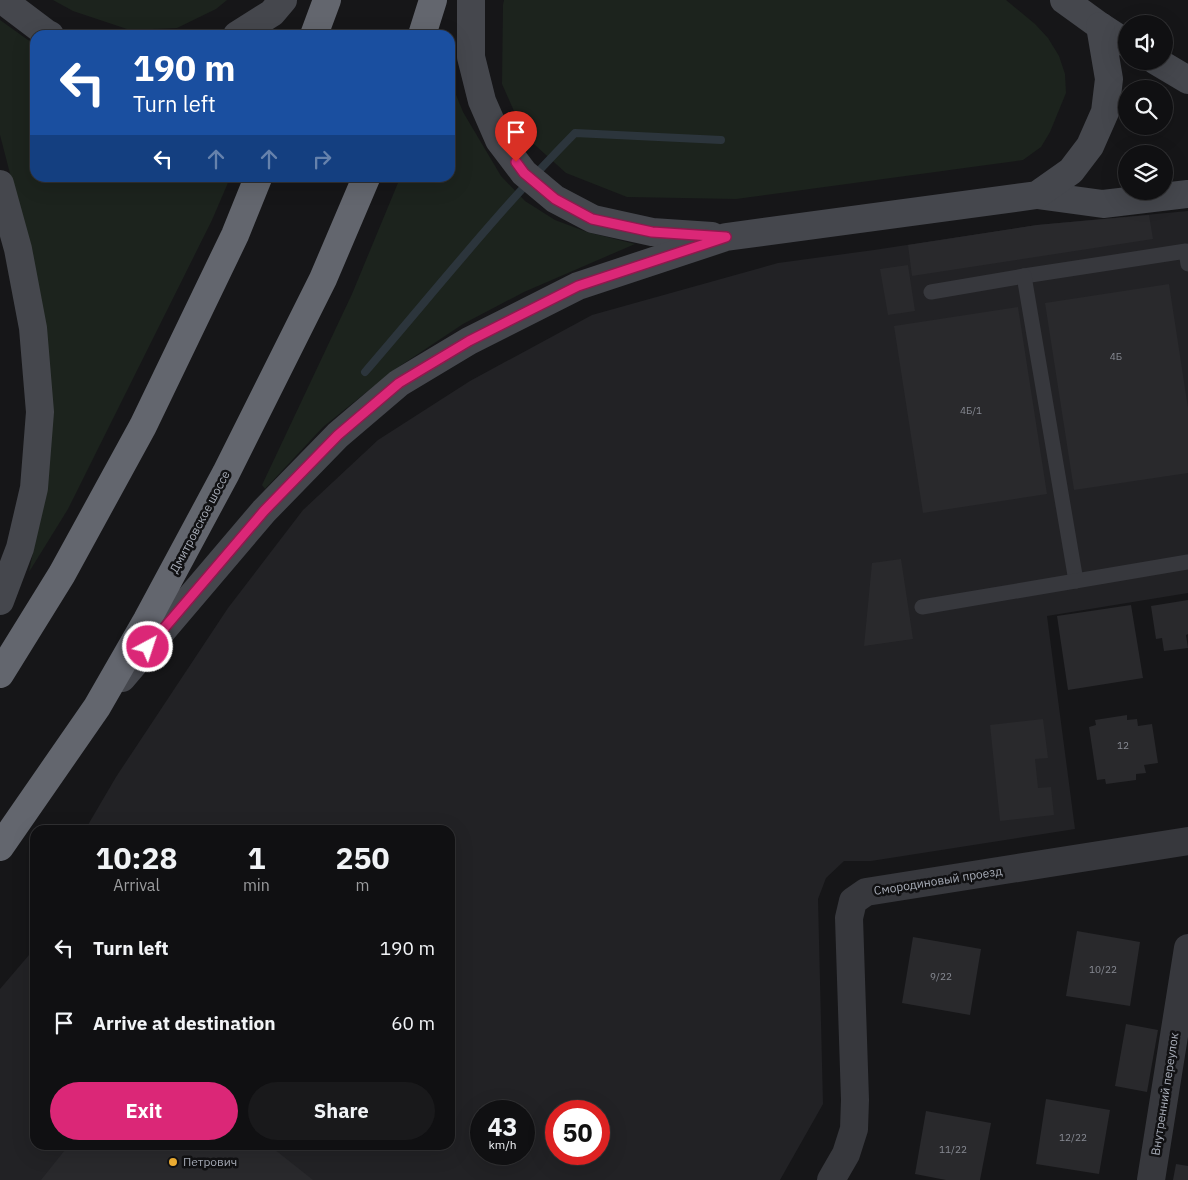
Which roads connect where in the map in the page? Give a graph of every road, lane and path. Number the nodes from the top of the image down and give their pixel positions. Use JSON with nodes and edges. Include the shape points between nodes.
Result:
{"nodes":[{"id":1,"x":4,"y":0,"type":"edge"},
{"id":2,"x":283,"y":0,"type":"edge"},
{"id":3,"x":327,"y":0,"type":"edge"},
{"id":4,"x":433,"y":0,"type":"edge"},
{"id":5,"x":471,"y":0,"type":"edge"},
{"id":6,"x":1064,"y":0,"type":"edge"},
{"id":7,"x":1100,"y":26,"type":"junction"},
{"id":8,"x":41,"y":30,"type":"edge"},
{"id":9,"x":245,"y":30,"type":"edge"},
{"id":10,"x":316,"y":30,"type":"edge"},
{"id":11,"x":424,"y":30,"type":"edge"},
{"id":12,"x":1118,"y":37,"type":"edge"},
{"id":13,"x":1171,"y":70,"type":"edge"},
{"id":14,"x":1188,"y":80,"type":"edge"},
{"id":15,"x":256,"y":182,"type":"edge"},
{"id":16,"x":364,"y":182,"type":"edge"},
{"id":17,"x":0,"y":184,"type":"edge"},
{"id":18,"x":1188,"y":194,"type":"edge"},
{"id":19,"x":1037,"y":195,"type":"junction"},
{"id":20,"x":726,"y":237,"type":"junction"},
{"id":21,"x":1188,"y":264,"type":"edge"},
{"id":22,"x":1024,"y":276,"type":"junction"},
{"id":23,"x":930,"y":292,"type":"dead end"},
{"id":24,"x":1188,"y":562,"type":"edge"},
{"id":25,"x":1076,"y":581,"type":"junction"},
{"id":26,"x":0,"y":601,"type":"edge"},
{"id":27,"x":922,"y":607,"type":"dead end"},
{"id":28,"x":0,"y":674,"type":"edge"},
{"id":29,"x":97,"y":707,"type":"junction"},
{"id":30,"x":1188,"y":841,"type":"edge"},
{"id":31,"x":0,"y":847,"type":"edge"},
{"id":32,"x":1188,"y":948,"type":"edge"},
{"id":33,"x":832,"y":1180,"type":"edge"},
{"id":34,"x":1151,"y":1180,"type":"edge"}],
"edges":[{"from":1,"to":8,"type":"main road"},
{"from":2,"to":9,"type":"main road","via":[[272,14]]},
{"from":3,"to":10,"type":"highway"},
{"from":4,"to":11,"type":"highway"},
{"from":5,"to":20,"type":"main road","via":[[470,57],[482,101],[500,140],[524,173],[555,199],[592,219],[652,232]]},
{"from":6,"to":7,"type":"main road"},
{"from":7,"to":12,"type":"main road"},
{"from":7,"to":19,"type":"main road","via":[[1110,79],[1105,112],[1090,146],[1071,171]]},
{"from":13,"to":14,"type":"main road"},
{"from":15,"to":28,"type":"highway","via":[[235,234],[143,426],[62,574]]},
{"from":16,"to":29,"type":"highway","name":"Дмитровское шоссе","via":[[323,279],[226,473]]},
{"from":17,"to":26,"type":"main road","via":[[18,249],[33,328],[40,412],[34,488],[20,548]]},
{"from":18,"to":19,"type":"main road","via":[[1103,204]]},
{"from":19,"to":20,"type":"main road"},
{"from":20,"to":29,"type":"main road","via":[[578,286],[469,341],[399,383],[338,435],[264,511]]},
{"from":21,"to":22,"type":"lane","via":[[1186,252]]},
{"from":22,"to":23,"type":"lane"},
{"from":22,"to":25,"type":"lane"},
{"from":24,"to":25,"type":"lane"},
{"from":25,"to":27,"type":"lane"},
{"from":29,"to":31,"type":"highway","name":"Дмитровское шоссе"},
{"from":30,"to":33,"type":"street","name":"Смородиновый проезд","via":[[866,892],[853,901],[849,918],[854,1129],[846,1154]]},
{"from":32,"to":34,"type":"street","name":"Внутренний переулок"}]}
